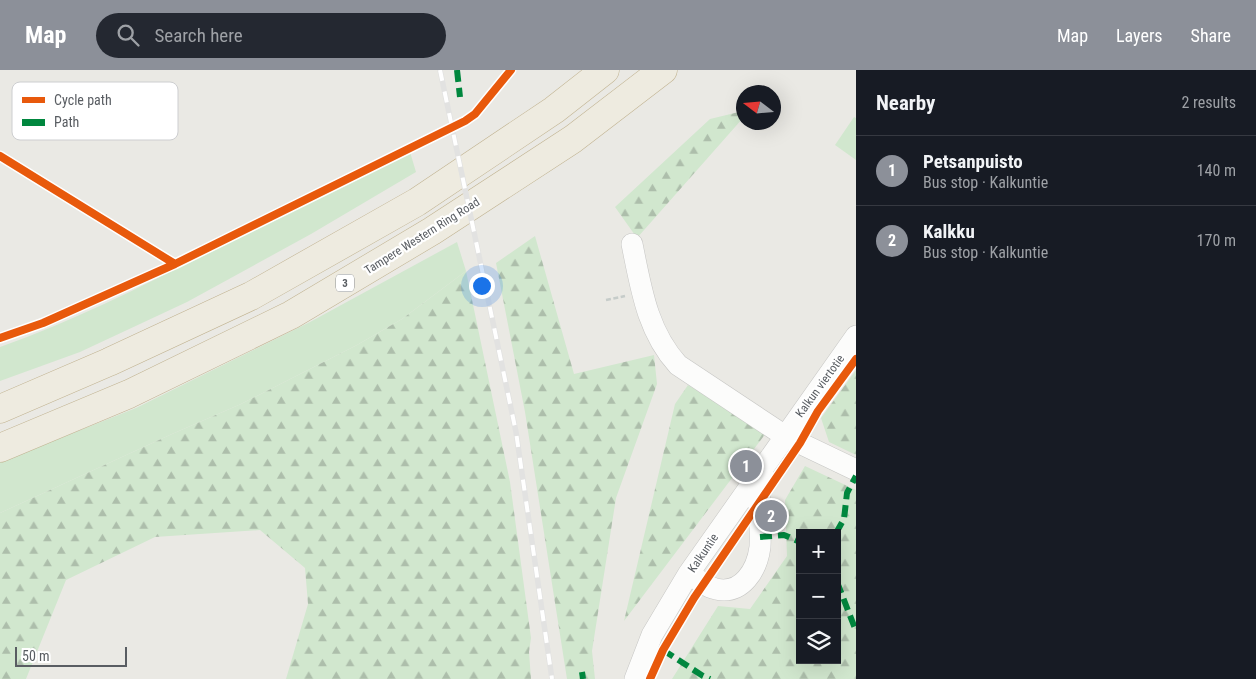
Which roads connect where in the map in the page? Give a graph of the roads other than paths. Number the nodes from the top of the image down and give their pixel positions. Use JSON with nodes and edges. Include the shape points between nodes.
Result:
{"nodes":[{"id":1,"x":605,"y":70,"type":"edge"},
{"id":2,"x":663,"y":70,"type":"edge"},
{"id":3,"x":632,"y":244,"type":"dead end"},
{"id":4,"x":856,"y":336,"type":"edge"},
{"id":5,"x":0,"y":410,"type":"edge"},
{"id":6,"x":785,"y":436,"type":"junction"},
{"id":7,"x":0,"y":448,"type":"edge"},
{"id":8,"x":763,"y":466,"type":"junction"},
{"id":9,"x":856,"y":470,"type":"edge"},
{"id":10,"x":689,"y":573,"type":"junction"},
{"id":11,"x":635,"y":679,"type":"edge"}],
"edges":[{"from":1,"to":5,"type":"highway","via":[[554,110],[418,202],[251,296]]},
{"from":2,"to":7,"type":"highway","name":"Tampere Western Ring Road","number":"3","via":[[573,139],[432,232],[291,315],[129,394]]},
{"from":3,"to":6,"type":"street","via":[[641,292],[665,351],[678,365]]},
{"from":4,"to":6,"type":"street","name":"Kalkun viertotie"},
{"from":6,"to":8,"type":"street","name":"Kalkuntie"},
{"from":6,"to":9,"type":"street"},
{"from":8,"to":10,"type":"street","name":"Kalkuntie"},
{"from":8,"to":10,"type":"street","via":[[759,504],[760,546],[752,572],[739,586],[725,590],[714,588]]},
{"from":10,"to":11,"type":"street","name":"Kalkuntie","via":[[652,636]]}]}
